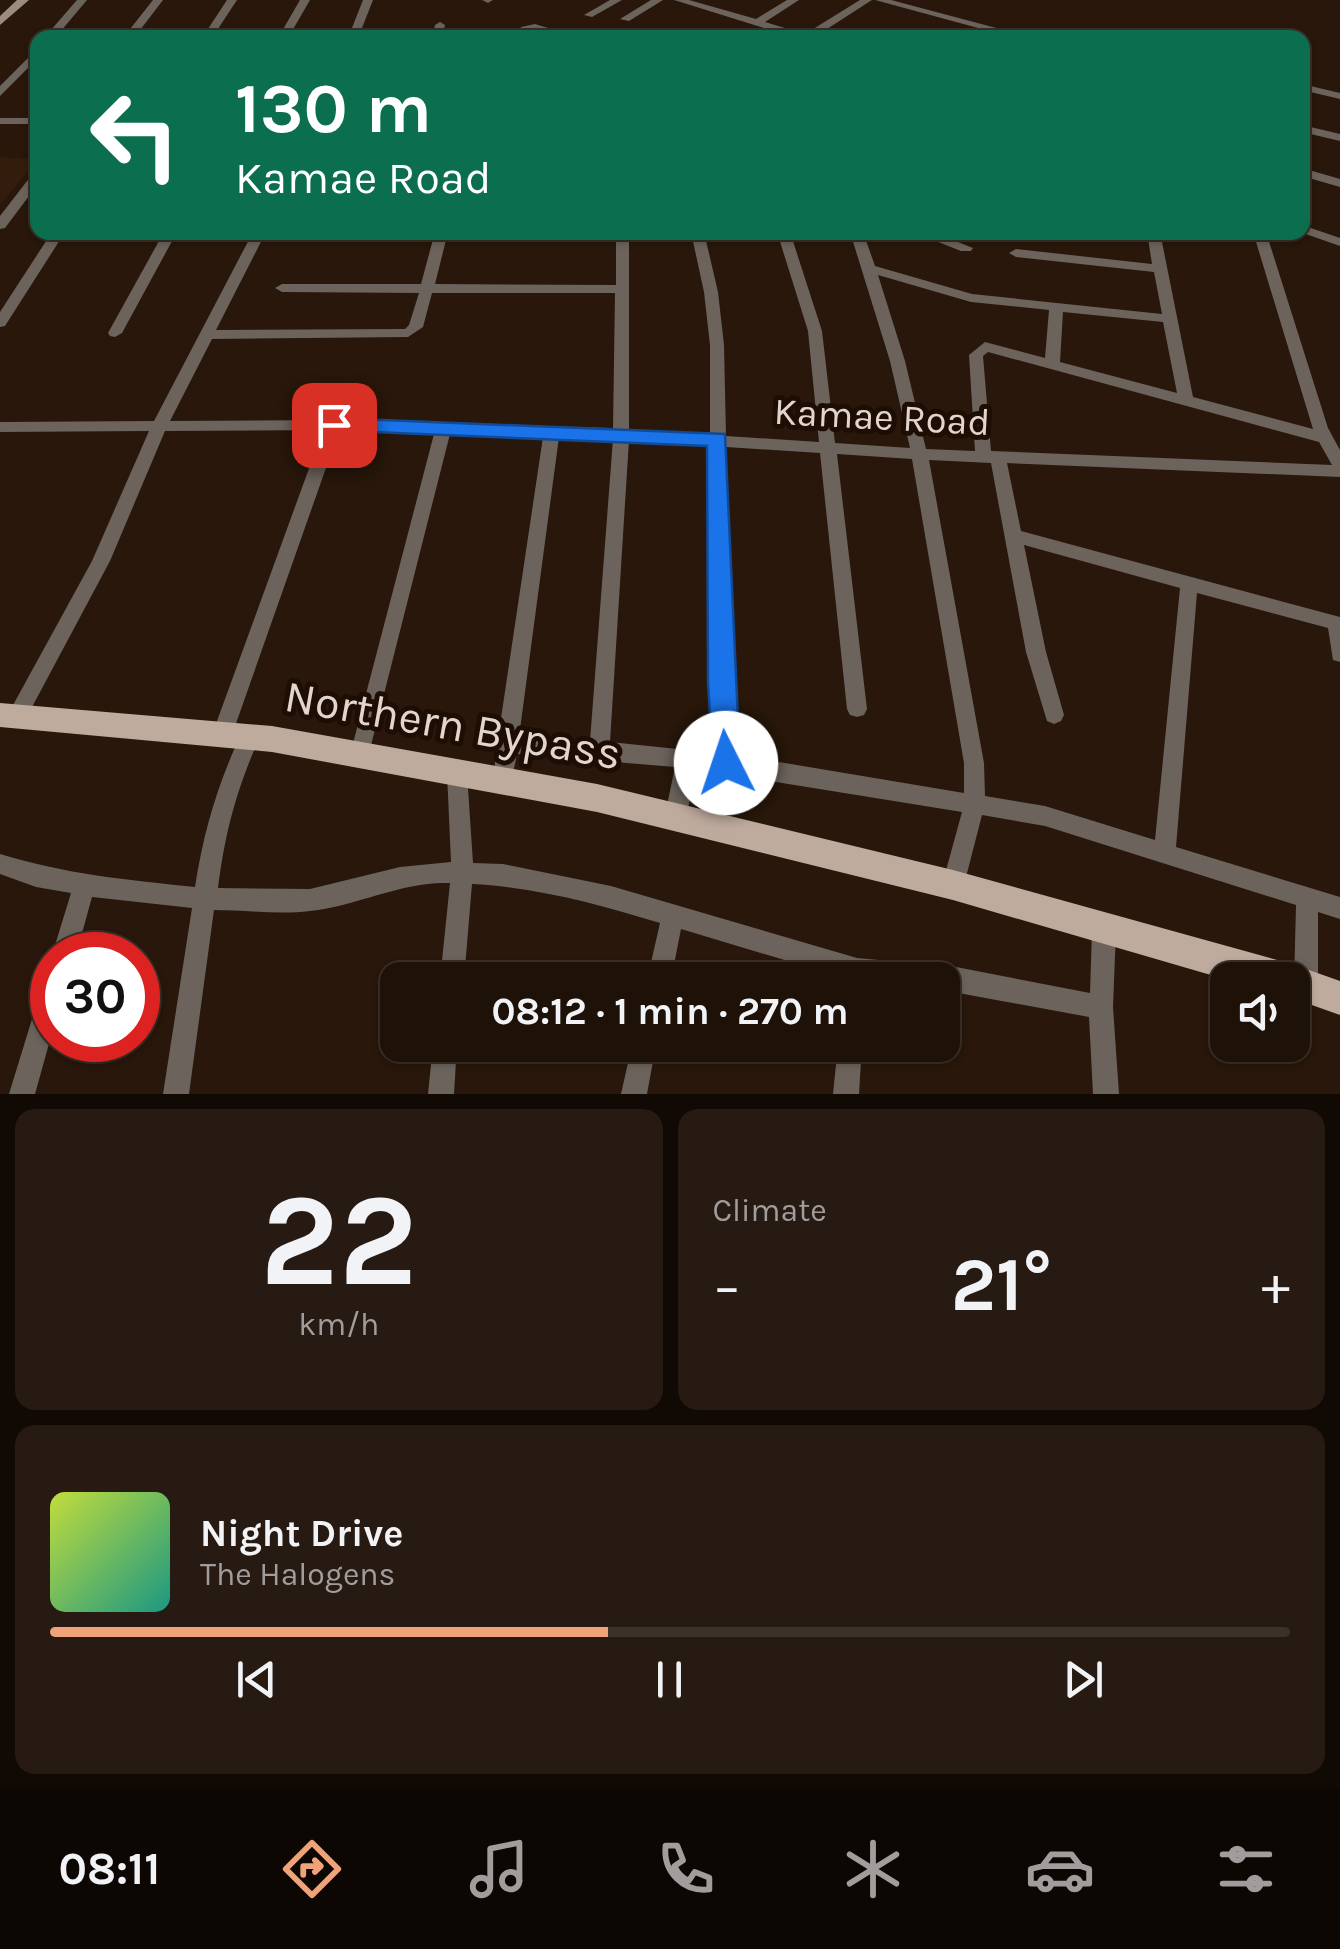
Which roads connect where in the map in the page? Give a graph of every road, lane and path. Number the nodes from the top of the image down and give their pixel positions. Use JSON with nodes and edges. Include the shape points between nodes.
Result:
{"nodes":[{"id":1,"x":23,"y":0,"type":"edge"},
{"id":2,"x":82,"y":0,"type":"edge"},
{"id":3,"x":158,"y":0,"type":"edge"},
{"id":4,"x":232,"y":0,"type":"edge"},
{"id":5,"x":305,"y":0,"type":"edge"},
{"id":6,"x":368,"y":0,"type":"edge"},
{"id":7,"x":617,"y":0,"type":"edge"},
{"id":8,"x":658,"y":0,"type":"edge"},
{"id":9,"x":679,"y":0,"type":"edge"},
{"id":10,"x":794,"y":0,"type":"edge"},
{"id":11,"x":868,"y":0,"type":"edge"},
{"id":12,"x":880,"y":0,"type":"edge"},
{"id":13,"x":707,"y":3,"type":"edge"},
{"id":14,"x":589,"y":16,"type":"dead end"},
{"id":15,"x":625,"y":19,"type":"dead end"},
{"id":16,"x":0,"y":22,"type":"edge"},
{"id":17,"x":757,"y":23,"type":"junction"},
{"id":18,"x":440,"y":25,"type":"dead end"},
{"id":19,"x":56,"y":30,"type":"edge"},
{"id":20,"x":134,"y":30,"type":"edge"},
{"id":21,"x":212,"y":30,"type":"edge"},
{"id":22,"x":287,"y":30,"type":"edge"},
{"id":23,"x":356,"y":30,"type":"edge"},
{"id":24,"x":439,"y":30,"type":"edge"},
{"id":25,"x":781,"y":30,"type":"edge"},
{"id":26,"x":817,"y":30,"type":"edge"},
{"id":27,"x":998,"y":30,"type":"edge"},
{"id":28,"x":30,"y":60,"type":"edge"},
{"id":29,"x":1310,"y":88,"type":"edge"},
{"id":30,"x":0,"y":93,"type":"edge"},
{"id":31,"x":1340,"y":96,"type":"edge"},
{"id":32,"x":0,"y":121,"type":"edge"},
{"id":33,"x":30,"y":121,"type":"edge"},
{"id":34,"x":1310,"y":130,"type":"edge"},
{"id":35,"x":1340,"y":138,"type":"edge"},
{"id":36,"x":1310,"y":174,"type":"edge"},
{"id":37,"x":1340,"y":183,"type":"edge"},
{"id":38,"x":30,"y":186,"type":"edge"},
{"id":39,"x":0,"y":225,"type":"edge"},
{"id":40,"x":1310,"y":232,"type":"edge"},
{"id":41,"x":54,"y":240,"type":"edge"},
{"id":42,"x":166,"y":240,"type":"edge"},
{"id":43,"x":256,"y":240,"type":"edge"},
{"id":44,"x":440,"y":240,"type":"edge"},
{"id":45,"x":623,"y":240,"type":"edge"},
{"id":46,"x":699,"y":240,"type":"edge"},
{"id":47,"x":787,"y":240,"type":"edge"},
{"id":48,"x":859,"y":240,"type":"edge"},
{"id":49,"x":942,"y":240,"type":"edge"},
{"id":50,"x":1155,"y":240,"type":"edge"},
{"id":51,"x":1262,"y":240,"type":"edge"},
{"id":52,"x":1340,"y":242,"type":"edge"},
{"id":53,"x":966,"y":248,"type":"dead end"},
{"id":54,"x":1016,"y":253,"type":"dead end"},
{"id":55,"x":1162,"y":269,"type":"junction"},
{"id":56,"x":871,"y":270,"type":"junction"},
{"id":57,"x":282,"y":288,"type":"dead end"},
{"id":58,"x":426,"y":288,"type":"junction"},
{"id":59,"x":622,"y":289,"type":"junction"},
{"id":60,"x":1056,"y":308,"type":"junction"},
{"id":61,"x":1172,"y":320,"type":"junction"},
{"id":62,"x":0,"y":322,"type":"edge"},
{"id":63,"x":115,"y":333,"type":"dead end"},
{"id":64,"x":208,"y":335,"type":"junction"},
{"id":65,"x":1052,"y":364,"type":"junction"},
{"id":66,"x":1186,"y":402,"type":"junction"},
{"id":67,"x":334,"y":425,"type":"junction"},
{"id":68,"x":0,"y":428,"type":"edge"},
{"id":69,"x":158,"y":428,"type":"junction"},
{"id":70,"x":443,"y":431,"type":"junction"},
{"id":71,"x":552,"y":433,"type":"junction"},
{"id":72,"x":621,"y":434,"type":"junction"},
{"id":73,"x":1326,"y":438,"type":"junction"},
{"id":74,"x":718,"y":440,"type":"junction"},
{"id":75,"x":827,"y":448,"type":"junction"},
{"id":76,"x":919,"y":454,"type":"junction"},
{"id":77,"x":991,"y":457,"type":"junction"},
{"id":78,"x":1340,"y":468,"type":"edge"},
{"id":79,"x":1014,"y":536,"type":"junction"},
{"id":80,"x":1189,"y":586,"type":"junction"},
{"id":81,"x":1339,"y":623,"type":"edge"},
{"id":82,"x":1340,"y":654,"type":"edge"},
{"id":83,"x":857,"y":709,"type":"dead end"},
{"id":84,"x":1054,"y":715,"type":"dead end"},
{"id":85,"x":8,"y":716,"type":"edge"},
{"id":86,"x":236,"y":734,"type":"junction"},
{"id":87,"x":508,"y":745,"type":"junction"},
{"id":88,"x":599,"y":750,"type":"junction"},
{"id":89,"x":360,"y":755,"type":"junction"},
{"id":90,"x":686,"y":761,"type":"junction"},
{"id":91,"x":726,"y":763,"type":"junction"},
{"id":92,"x":458,"y":773,"type":"junction"},
{"id":93,"x":502,"y":781,"type":"junction"},
{"id":94,"x":975,"y":802,"type":"junction"},
{"id":95,"x":676,"y":815,"type":"junction"},
{"id":96,"x":1165,"y":852,"type":"junction"},
{"id":97,"x":0,"y":864,"type":"edge"},
{"id":98,"x":462,"y":870,"type":"junction"},
{"id":99,"x":85,"y":884,"type":"junction"},
{"id":100,"x":953,"y":885,"type":"junction"},
{"id":101,"x":208,"y":900,"type":"junction"},
{"id":102,"x":1306,"y":900,"type":"junction"},
{"id":103,"x":1340,"y":908,"type":"edge"},
{"id":104,"x":673,"y":915,"type":"junction"},
{"id":105,"x":1104,"y":930,"type":"junction"},
{"id":106,"x":71,"y":932,"type":"edge"},
{"id":107,"x":454,"y":962,"type":"edge"},
{"id":108,"x":662,"y":962,"type":"edge"},
{"id":109,"x":817,"y":962,"type":"edge"},
{"id":110,"x":1222,"y":962,"type":"edge"},
{"id":111,"x":1298,"y":962,"type":"edge"},
{"id":112,"x":960,"y":980,"type":"edge"},
{"id":113,"x":1310,"y":987,"type":"edge"},
{"id":114,"x":1340,"y":998,"type":"edge"},
{"id":115,"x":1102,"y":1007,"type":"junction"},
{"id":116,"x":32,"y":1062,"type":"edge"},
{"id":117,"x":444,"y":1062,"type":"edge"},
{"id":118,"x":641,"y":1062,"type":"edge"},
{"id":119,"x":849,"y":1062,"type":"edge"},
{"id":120,"x":22,"y":1094,"type":"edge"},
{"id":121,"x":176,"y":1094,"type":"edge"},
{"id":122,"x":441,"y":1094,"type":"edge"},
{"id":123,"x":634,"y":1094,"type":"edge"},
{"id":124,"x":846,"y":1094,"type":"edge"},
{"id":125,"x":1106,"y":1094,"type":"edge"}],
"edges":[{"from":1,"to":16,"type":"street"},
{"from":2,"to":19,"type":"street"},
{"from":3,"to":20,"type":"street"},
{"from":4,"to":21,"type":"street"},
{"from":5,"to":22,"type":"street"},
{"from":6,"to":23,"type":"street"},
{"from":7,"to":14,"type":"street"},
{"from":8,"to":15,"type":"street"},
{"from":9,"to":13,"type":"street"},
{"from":10,"to":17,"type":"street"},
{"from":11,"to":26,"type":"street"},
{"from":12,"to":27,"type":"street"},
{"from":13,"to":17,"type":"street"},
{"from":17,"to":25,"type":"street"},
{"from":18,"to":24,"type":"street"},
{"from":28,"to":30,"type":"street"},
{"from":29,"to":31,"type":"street"},
{"from":32,"to":33,"type":"street"},
{"from":34,"to":35,"type":"street"},
{"from":36,"to":37,"type":"street"},
{"from":38,"to":39,"type":"street"},
{"from":40,"to":52,"type":"street"},
{"from":41,"to":62,"type":"street"},
{"from":42,"to":63,"type":"street"},
{"from":43,"to":64,"type":"street"},
{"from":44,"to":58,"type":"street"},
{"from":45,"to":59,"type":"street"},
{"from":46,"to":74,"type":"street","via":[[716,322]]},
{"from":47,"to":75,"type":"street","via":[[815,331]]},
{"from":48,"to":56,"type":"street"},
{"from":49,"to":53,"type":"street"},
{"from":50,"to":55,"type":"street"},
{"from":51,"to":73,"type":"street"},
{"from":54,"to":55,"type":"street"},
{"from":55,"to":61,"type":"street"},
{"from":56,"to":60,"type":"street","via":[[972,298]]},
{"from":56,"to":76,"type":"street"},
{"from":57,"to":58,"type":"street"},
{"from":58,"to":59,"type":"street"},
{"from":58,"to":64,"type":"street","via":[[416,328],[408,333]]},
{"from":59,"to":72,"type":"street"},
{"from":60,"to":61,"type":"street"},
{"from":60,"to":65,"type":"street"},
{"from":61,"to":66,"type":"street"},
{"from":64,"to":69,"type":"street"},
{"from":65,"to":66,"type":"street"},
{"from":65,"to":77,"type":"street","via":[[978,349]]},
{"from":66,"to":73,"type":"street"},
{"from":67,"to":69,"type":"street","name":"Kamae Road"},
{"from":67,"to":70,"type":"street","name":"Kamae Road"},
{"from":67,"to":86,"type":"street"},
{"from":68,"to":69,"type":"street","name":"Kamae Road"},
{"from":69,"to":85,"type":"street","via":[[101,561]]},
{"from":70,"to":71,"type":"street","name":"Kamae Road"},
{"from":70,"to":89,"type":"street"},
{"from":71,"to":72,"type":"street","name":"Kamae Road"},
{"from":71,"to":87,"type":"street"},
{"from":72,"to":74,"type":"street","name":"Kamae Road"},
{"from":72,"to":88,"type":"street"},
{"from":73,"to":78,"type":"street"},
{"from":74,"to":75,"type":"street","name":"Kamae Road"},
{"from":74,"to":91,"type":"street"},
{"from":75,"to":76,"type":"street","name":"Kamae Road"},
{"from":75,"to":83,"type":"street"},
{"from":76,"to":77,"type":"street","name":"Kamae Road"},
{"from":76,"to":94,"type":"street","via":[[974,763]]},
{"from":77,"to":78,"type":"street","name":"Kamae Road"},
{"from":77,"to":79,"type":"street"},
{"from":79,"to":80,"type":"street"},
{"from":79,"to":84,"type":"street"},
{"from":80,"to":81,"type":"street"},
{"from":80,"to":96,"type":"street"},
{"from":81,"to":82,"type":"street"},
{"from":85,"to":86,"type":"main road","name":"Northern Bypass"},
{"from":86,"to":89,"type":"main road","name":"Northern Bypass"},
{"from":86,"to":101,"type":"street"},
{"from":87,"to":88,"type":"street"},
{"from":87,"to":93,"type":"street"},
{"from":88,"to":90,"type":"street"},
{"from":89,"to":92,"type":"main road","name":"Northern Bypass"},
{"from":90,"to":91,"type":"street"},
{"from":90,"to":95,"type":"street"},
{"from":91,"to":94,"type":"street"},
{"from":92,"to":93,"type":"main road","name":"Northern Bypass"},
{"from":92,"to":98,"type":"street"},
{"from":93,"to":95,"type":"main road","name":"Northern Bypass"},
{"from":94,"to":96,"type":"street"},
{"from":94,"to":100,"type":"street"},
{"from":95,"to":100,"type":"main road","name":"Northern Bypass"},
{"from":96,"to":102,"type":"street"},
{"from":97,"to":99,"type":"street"},
{"from":98,"to":101,"type":"street","via":[[310,900]]},
{"from":98,"to":104,"type":"street"},
{"from":98,"to":107,"type":"street"},
{"from":99,"to":101,"type":"street"},
{"from":99,"to":106,"type":"street"},
{"from":100,"to":105,"type":"main road","name":"Northern Bypass"},
{"from":101,"to":121,"type":"street"},
{"from":102,"to":103,"type":"street"},
{"from":102,"to":111,"type":"street"},
{"from":104,"to":108,"type":"street"},
{"from":104,"to":109,"type":"street"},
{"from":105,"to":110,"type":"main road","name":"Northern Bypass"},
{"from":105,"to":115,"type":"street"},
{"from":112,"to":115,"type":"street"},
{"from":113,"to":114,"type":"main road","name":"Northern Bypass"},
{"from":115,"to":125,"type":"street"},
{"from":116,"to":120,"type":"street"},
{"from":117,"to":122,"type":"street"},
{"from":118,"to":123,"type":"street"},
{"from":119,"to":124,"type":"street"}]}
